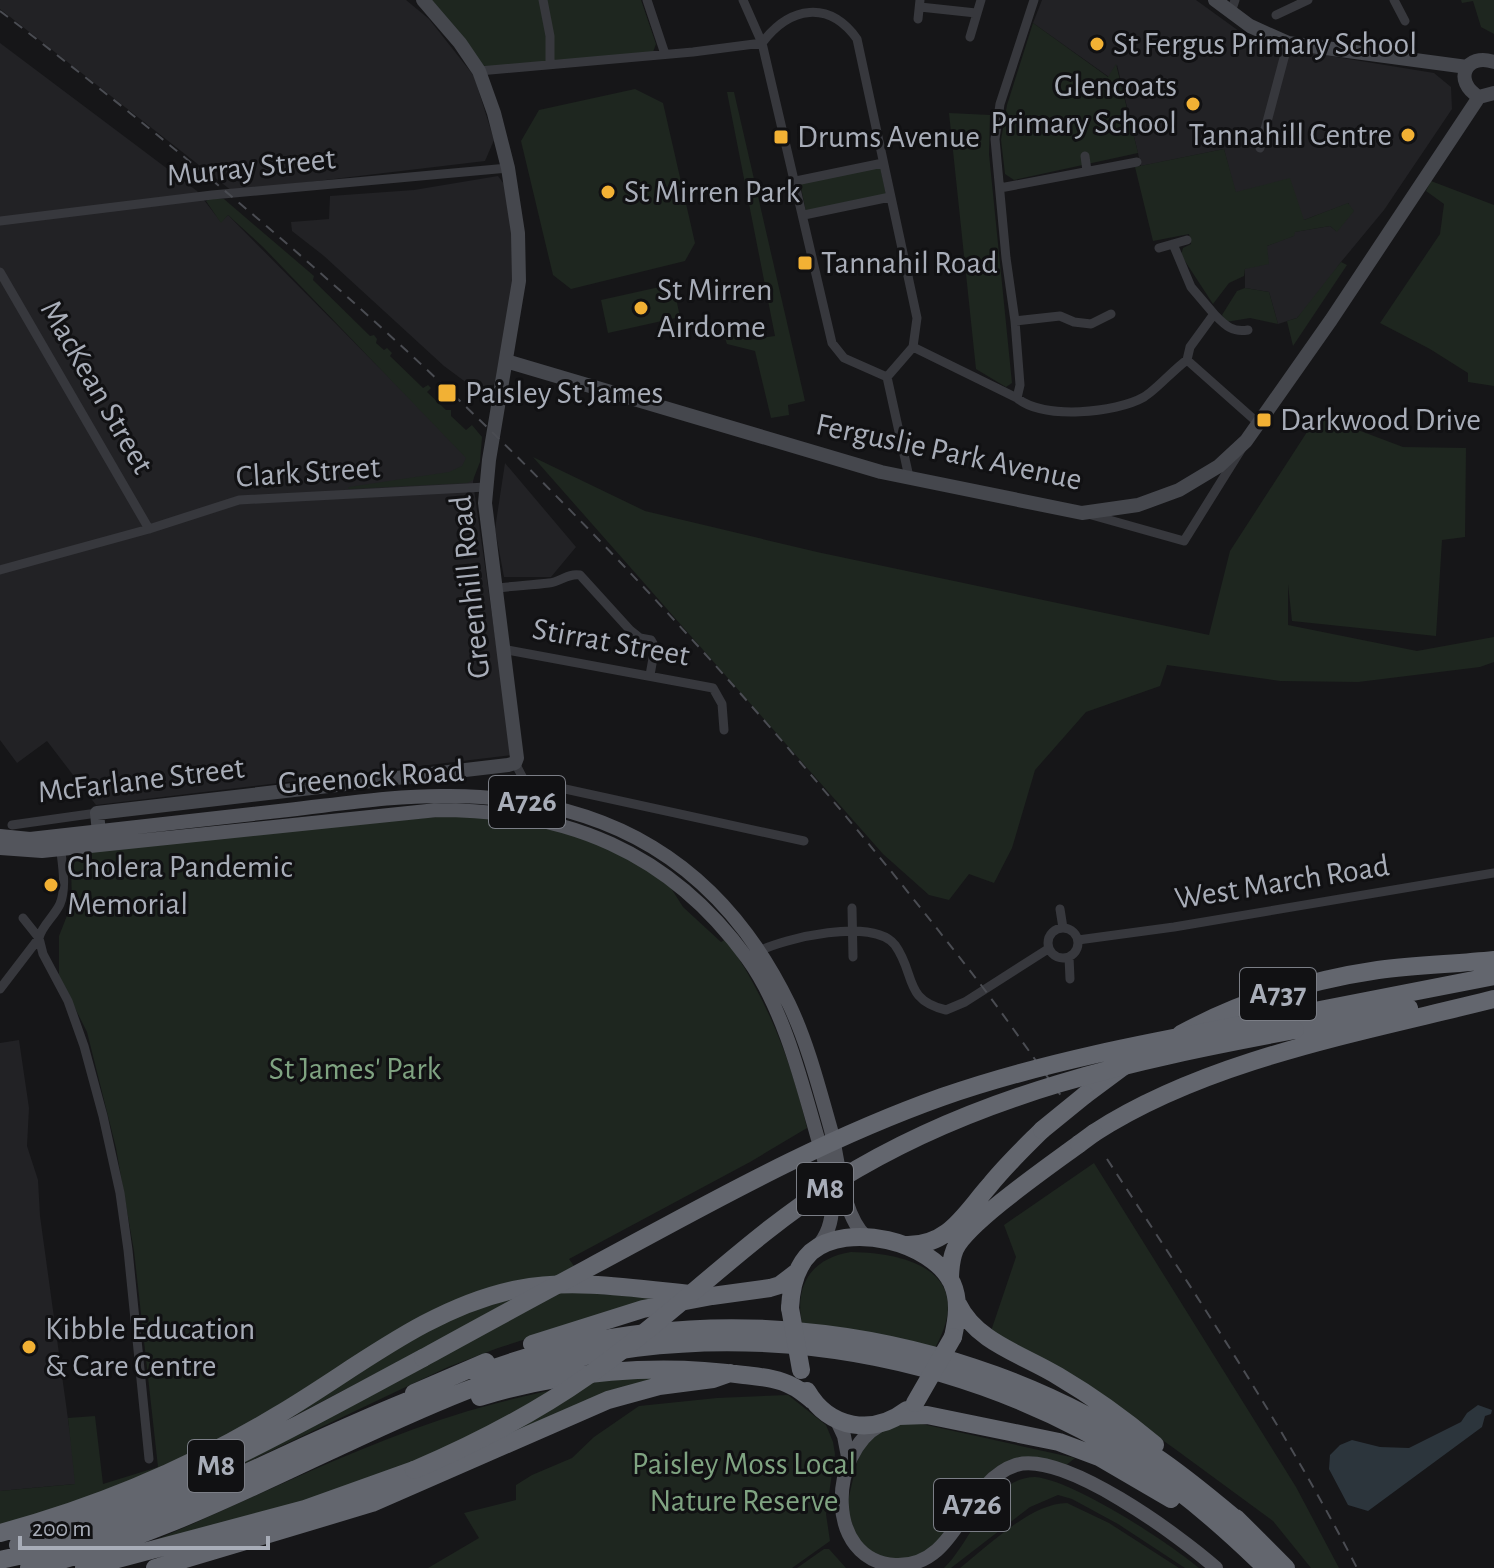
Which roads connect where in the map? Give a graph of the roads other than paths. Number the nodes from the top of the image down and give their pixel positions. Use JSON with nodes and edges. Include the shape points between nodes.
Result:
{"nodes":[{"id":1,"x":423,"y":0,"type":"edge"},
{"id":2,"x":543,"y":0,"type":"edge"},
{"id":3,"x":647,"y":0,"type":"edge"},
{"id":4,"x":743,"y":0,"type":"edge"},
{"id":5,"x":981,"y":0,"type":"edge"},
{"id":6,"x":1034,"y":0,"type":"edge"},
{"id":7,"x":1215,"y":0,"type":"edge"},
{"id":8,"x":1308,"y":0,"type":"edge"},
{"id":9,"x":1394,"y":0,"type":"edge"},
{"id":10,"x":920,"y":4,"type":"edge"},
{"id":11,"x":1233,"y":6,"type":"edge"},
{"id":12,"x":976,"y":13,"type":"junction"},
{"id":13,"x":1276,"y":15,"type":"dead end"},
{"id":14,"x":918,"y":19,"type":"dead end"},
{"id":15,"x":1405,"y":21,"type":"dead end"},
{"id":16,"x":970,"y":37,"type":"dead end"},
{"id":17,"x":762,"y":43,"type":"junction"},
{"id":18,"x":1288,"y":43,"type":"junction"},
{"id":19,"x":665,"y":54,"type":"junction"},
{"id":20,"x":1494,"y":62,"type":"edge"},
{"id":21,"x":550,"y":64,"type":"junction"},
{"id":22,"x":1467,"y":67,"type":"junction"},
{"id":23,"x":479,"y":71,"type":"junction"},
{"id":24,"x":1494,"y":93,"type":"edge"},
{"id":25,"x":1479,"y":97,"type":"junction"},
{"id":26,"x":1260,"y":148,"type":"dead end"},
{"id":27,"x":1085,"y":156,"type":"dead end"},
{"id":28,"x":1137,"y":162,"type":"dead end"},
{"id":29,"x":883,"y":163,"type":"junction"},
{"id":30,"x":508,"y":168,"type":"junction"},
{"id":31,"x":1087,"y":171,"type":"junction"},
{"id":32,"x":796,"y":181,"type":"junction"},
{"id":33,"x":1000,"y":188,"type":"junction"},
{"id":34,"x":890,"y":197,"type":"junction"},
{"id":35,"x":804,"y":215,"type":"junction"},
{"id":36,"x":0,"y":221,"type":"edge"},
{"id":37,"x":1187,"y":240,"type":"dead end"},
{"id":38,"x":1173,"y":244,"type":"junction"},
{"id":39,"x":1159,"y":248,"type":"dead end"},
{"id":40,"x":0,"y":272,"type":"edge"},
{"id":41,"x":1111,"y":314,"type":"dead end"},
{"id":42,"x":1214,"y":314,"type":"junction"},
{"id":43,"x":1015,"y":321,"type":"junction"},
{"id":44,"x":1248,"y":330,"type":"dead end"},
{"id":45,"x":913,"y":347,"type":"junction"},
{"id":46,"x":1187,"y":360,"type":"junction"},
{"id":47,"x":506,"y":361,"type":"junction"},
{"id":48,"x":887,"y":377,"type":"junction"},
{"id":49,"x":1017,"y":398,"type":"junction"},
{"id":50,"x":1258,"y":423,"type":"junction"},
{"id":51,"x":1246,"y":441,"type":"junction"},
{"id":52,"x":909,"y":477,"type":"junction"},
{"id":53,"x":486,"y":487,"type":"junction"},
{"id":54,"x":1082,"y":513,"type":"junction"},
{"id":55,"x":149,"y":529,"type":"junction"},
{"id":56,"x":0,"y":570,"type":"edge"},
{"id":57,"x":497,"y":588,"type":"junction"},
{"id":58,"x":502,"y":649,"type":"junction"},
{"id":59,"x":650,"y":675,"type":"junction"},
{"id":60,"x":724,"y":730,"type":"dead end"},
{"id":61,"x":515,"y":763,"type":"junction"},
{"id":62,"x":97,"y":813,"type":"junction"},
{"id":63,"x":12,"y":825,"type":"dead end"},
{"id":64,"x":0,"y":836,"type":"edge"},
{"id":65,"x":100,"y":838,"type":"junction"},
{"id":66,"x":804,"y":841,"type":"dead end"},
{"id":67,"x":60,"y":842,"type":"junction"},
{"id":68,"x":0,"y":848,"type":"edge"},
{"id":69,"x":1494,"y":873,"type":"edge"},
{"id":70,"x":852,"y":908,"type":"dead end"},
{"id":71,"x":1060,"y":909,"type":"dead end"},
{"id":72,"x":23,"y":918,"type":"dead end"},
{"id":73,"x":1063,"y":928,"type":"junction"},
{"id":74,"x":853,"y":930,"type":"junction"},
{"id":75,"x":39,"y":938,"type":"junction"},
{"id":76,"x":1078,"y":940,"type":"junction"},
{"id":77,"x":1048,"y":949,"type":"junction"},
{"id":78,"x":754,"y":954,"type":"junction"},
{"id":79,"x":853,"y":957,"type":"dead end"},
{"id":80,"x":1069,"y":957,"type":"junction"},
{"id":81,"x":1494,"y":960,"type":"edge"},
{"id":82,"x":1494,"y":976,"type":"edge"},
{"id":83,"x":1070,"y":979,"type":"dead end"},
{"id":84,"x":0,"y":989,"type":"edge"},
{"id":85,"x":1494,"y":992,"type":"edge"},
{"id":86,"x":1494,"y":999,"type":"edge"},
{"id":87,"x":1292,"y":1023,"type":"junction"},
{"id":88,"x":866,"y":1237,"type":"junction"},
{"id":89,"x":906,"y":1245,"type":"junction"},
{"id":90,"x":814,"y":1250,"type":"junction"},
{"id":91,"x":797,"y":1272,"type":"junction"},
{"id":92,"x":950,"y":1280,"type":"junction"},
{"id":93,"x":712,"y":1296,"type":"junction"},
{"id":94,"x":958,"y":1304,"type":"junction"},
{"id":95,"x":730,"y":1373,"type":"junction"},
{"id":96,"x":812,"y":1400,"type":"junction"},
{"id":97,"x":367,"y":1416,"type":"junction"},
{"id":98,"x":899,"y":1416,"type":"junction"},
{"id":99,"x":837,"y":1421,"type":"junction"},
{"id":100,"x":880,"y":1425,"type":"junction"},
{"id":101,"x":149,"y":1459,"type":"dead end"},
{"id":102,"x":849,"y":1462,"type":"junction"},
{"id":103,"x":259,"y":1483,"type":"junction"},
{"id":104,"x":1244,"y":1526,"type":"junction"},
{"id":105,"x":0,"y":1533,"type":"edge"},
{"id":106,"x":0,"y":1551,"type":"edge"},
{"id":107,"x":1249,"y":1551,"type":"junction"},
{"id":108,"x":0,"y":1560,"type":"edge"},
{"id":109,"x":29,"y":1568,"type":"edge"},
{"id":110,"x":84,"y":1568,"type":"edge"},
{"id":111,"x":155,"y":1568,"type":"edge"},
{"id":112,"x":1216,"y":1568,"type":"edge"},
{"id":113,"x":1266,"y":1568,"type":"edge"},
{"id":114,"x":1286,"y":1568,"type":"edge"}],
"edges":[{"from":1,"to":23,"type":"street","name":"Greenhill Road"},
{"from":2,"to":21,"type":"street"},
{"from":3,"to":19,"type":"street"},
{"from":4,"to":17,"type":"street"},
{"from":5,"to":12,"type":"street"},
{"from":6,"to":33,"type":"street","via":[[1000,104],[995,139]]},
{"from":7,"to":11,"type":"street"},
{"from":8,"to":13,"type":"street"},
{"from":9,"to":15,"type":"street"},
{"from":10,"to":12,"type":"street"},
{"from":10,"to":14,"type":"street"},
{"from":11,"to":18,"type":"street","via":[[1250,26]]},
{"from":12,"to":16,"type":"street"},
{"from":17,"to":19,"type":"street"},
{"from":17,"to":29,"type":"street","via":[[795,13],[817,10],[848,24],[857,39]]},
{"from":17,"to":32,"type":"street"},
{"from":18,"to":22,"type":"street"},
{"from":18,"to":26,"type":"street"},
{"from":19,"to":21,"type":"street"},
{"from":20,"to":22,"type":"street","via":[[1478,60]]},
{"from":21,"to":23,"type":"street"},
{"from":22,"to":25,"type":"street","via":[[1465,85]]},
{"from":23,"to":30,"type":"street","name":"Greenhill Road"},
{"from":24,"to":25,"type":"street"},
{"from":25,"to":50,"type":"street","name":"Ferguslie Park Avenue"},
{"from":27,"to":31,"type":"street"},
{"from":28,"to":31,"type":"street"},
{"from":29,"to":32,"type":"street"},
{"from":29,"to":34,"type":"street"},
{"from":30,"to":36,"type":"street","name":"Murray Street"},
{"from":30,"to":47,"type":"street","name":"Greenhill Road","via":[[520,266]]},
{"from":31,"to":33,"type":"street"},
{"from":32,"to":35,"type":"street"},
{"from":33,"to":43,"type":"street"},
{"from":34,"to":35,"type":"street"},
{"from":34,"to":45,"type":"street","via":[[917,318]]},
{"from":35,"to":48,"type":"street","via":[[832,343],[844,358]]},
{"from":37,"to":38,"type":"street"},
{"from":38,"to":39,"type":"street"},
{"from":38,"to":42,"type":"street","via":[[1191,287]]},
{"from":40,"to":55,"type":"street","name":"MacKean Street"},
{"from":41,"to":43,"type":"street","via":[[1091,324],[1060,316]]},
{"from":42,"to":44,"type":"street","via":[[1238,332]]},
{"from":42,"to":46,"type":"street"},
{"from":43,"to":49,"type":"street"},
{"from":45,"to":48,"type":"street"},
{"from":45,"to":49,"type":"street"},
{"from":46,"to":49,"type":"street","via":[[1149,395],[1125,407],[1068,413],[1031,408]]},
{"from":46,"to":50,"type":"street"},
{"from":47,"to":52,"type":"street","name":"Ferguslie Park Avenue"},
{"from":47,"to":53,"type":"street","name":"Greenhill Road"},
{"from":48,"to":52,"type":"street"},
{"from":50,"to":51,"type":"street","name":"Ferguslie Park Avenue"},
{"from":51,"to":54,"type":"street","name":"Ferguslie Park Avenue","via":[[1219,466],[1179,490],[1138,505]]},
{"from":51,"to":54,"type":"street","via":[[1184,541]]},
{"from":52,"to":54,"type":"street","name":"Ferguslie Park Avenue"},
{"from":53,"to":55,"type":"street","name":"Clark Street","via":[[239,500]]},
{"from":53,"to":57,"type":"street","name":"Greenhill Road"},
{"from":55,"to":56,"type":"street","name":"Clark Street"},
{"from":57,"to":58,"type":"street","name":"Greenhill Road"},
{"from":57,"to":59,"type":"street","via":[[580,575],[630,630],[651,640],[655,647]]},
{"from":58,"to":59,"type":"street","name":"Stirrat Street"},
{"from":58,"to":61,"type":"street","name":"Greenhill Road"},
{"from":59,"to":60,"type":"street","name":"Stirrat Street","via":[[713,688],[722,704]]},
{"from":61,"to":62,"type":"street","name":"McFarlane Street"},
{"from":61,"to":66,"type":"street","via":[[524,780]]},
{"from":62,"to":63,"type":"street","name":"McFarlane Street"},
{"from":62,"to":65,"type":"street"},
{"from":64,"to":67,"type":"main road","name":"Greenock Road","number":"A726"},
{"from":65,"to":67,"type":"main road","name":"Greenock Road","number":"A726"},
{"from":65,"to":78,"type":"main road","name":"Greenock Road","number":"A726","via":[[437,810],[538,818],[584,831],[637,857]]},
{"from":67,"to":68,"type":"main road","name":"Greenock Road","number":"A726","via":[[18,851]]},
{"from":67,"to":75,"type":"street","via":[[62,897]]},
{"from":69,"to":76,"type":"street","name":"West March Road"},
{"from":70,"to":74,"type":"street"},
{"from":71,"to":73,"type":"street"},
{"from":72,"to":75,"type":"street"},
{"from":73,"to":76,"type":"street"},
{"from":73,"to":77,"type":"street","via":[[1050,934]]},
{"from":74,"to":77,"type":"street","via":[[893,942],[922,1001],[946,1010]]},
{"from":74,"to":78,"type":"street"},
{"from":74,"to":79,"type":"street"},
{"from":75,"to":84,"type":"street"},
{"from":75,"to":101,"type":"street","via":[[84,1046],[120,1193]]},
{"from":76,"to":80,"type":"street"},
{"from":77,"to":80,"type":"street","via":[[1060,958]]},
{"from":78,"to":88,"type":"main road","name":"Greenock Road","number":"A726","via":[[789,1005],[806,1045],[849,1214]]},
{"from":78,"to":90,"type":"main road","name":"Greenock Road","number":"A726","via":[[791,1049],[830,1185],[829,1228]]},
{"from":80,"to":83,"type":"street"},
{"from":81,"to":89,"type":"highway","number":"A737","bridge":true,"via":[[1370,972],[1312,984],[1192,1028],[1150,1050],[1042,1130],[953,1228],[933,1242]]},
{"from":82,"to":87,"type":"highway","number":"M8"},
{"from":85,"to":87,"type":"highway","number":"M8"},
{"from":86,"to":92,"type":"highway","number":"A737","via":[[1226,1070],[1161,1095],[1087,1138],[967,1235],[953,1255]]},
{"from":87,"to":106,"type":"highway","number":"M8","bridge":true,"via":[[1039,1068],[887,1118],[738,1187],[265,1443],[68,1529]]},
{"from":87,"to":110,"type":"highway","number":"M8","bridge":true,"via":[[1093,1072],[932,1129],[798,1208],[624,1348],[561,1394],[484,1438],[305,1509]]},
{"from":88,"to":89,"type":"highway","number":"A726"},
{"from":88,"to":90,"type":"highway","number":"A726","via":[[840,1239]]},
{"from":89,"to":92,"type":"highway","number":"A726"},
{"from":90,"to":91,"type":"highway","number":"A726"},
{"from":91,"to":93,"type":"highway","via":[[770,1288]]},
{"from":91,"to":96,"type":"highway","number":"A726","bridge":true,"via":[[790,1308]]},
{"from":92,"to":94,"type":"highway","number":"A726"},
{"from":93,"to":97,"type":"highway","number":"M8","via":[[565,1332]]},
{"from":93,"to":105,"type":"highway","via":[[560,1285],[489,1297],[385,1345],[277,1416],[194,1461],[107,1498]]},
{"from":94,"to":98,"type":"highway","number":"A726","bridge":true,"via":[[953,1337],[915,1403]]},
{"from":94,"to":104,"type":"highway","number":"M8","via":[[984,1335],[1056,1374],[1135,1428]]},
{"from":95,"to":96,"type":"highway","via":[[773,1379]]},
{"from":95,"to":103,"type":"highway","number":"M8","via":[[646,1369],[511,1389],[423,1416]]},
{"from":95,"to":111,"type":"highway","via":[[608,1400],[372,1503]]},
{"from":96,"to":99,"type":"highway","number":"A726"},
{"from":97,"to":104,"type":"highway","number":"M8","via":[[516,1359],[610,1337],[720,1328],[813,1332],[953,1361],[1049,1397],[1153,1455]]},
{"from":97,"to":108,"type":"highway","number":"M8","via":[[163,1511],[68,1544]]},
{"from":98,"to":100,"type":"highway","number":"A726"},
{"from":98,"to":107,"type":"highway","number":"M8","via":[[927,1415],[1081,1449],[1125,1471]]},
{"from":99,"to":100,"type":"highway"},
{"from":99,"to":102,"type":"main road","number":"A726"},
{"from":100,"to":102,"type":"main road","number":"A726","via":[[860,1441]]},
{"from":102,"to":112,"type":"main road","number":"A726","via":[[843,1523],[856,1545],[882,1563],[908,1564],[930,1556],[989,1482],[1009,1468],[1030,1463],[1065,1470],[1121,1501]]},
{"from":103,"to":107,"type":"highway","number":"M8","via":[[421,1409],[543,1366],[675,1343],[787,1344],[923,1367],[1042,1410],[1145,1467]]},
{"from":103,"to":109,"type":"highway","number":"M8","via":[[134,1537]]},
{"from":104,"to":114,"type":"highway","number":"M8"},
{"from":107,"to":113,"type":"highway","number":"M8"}]}
